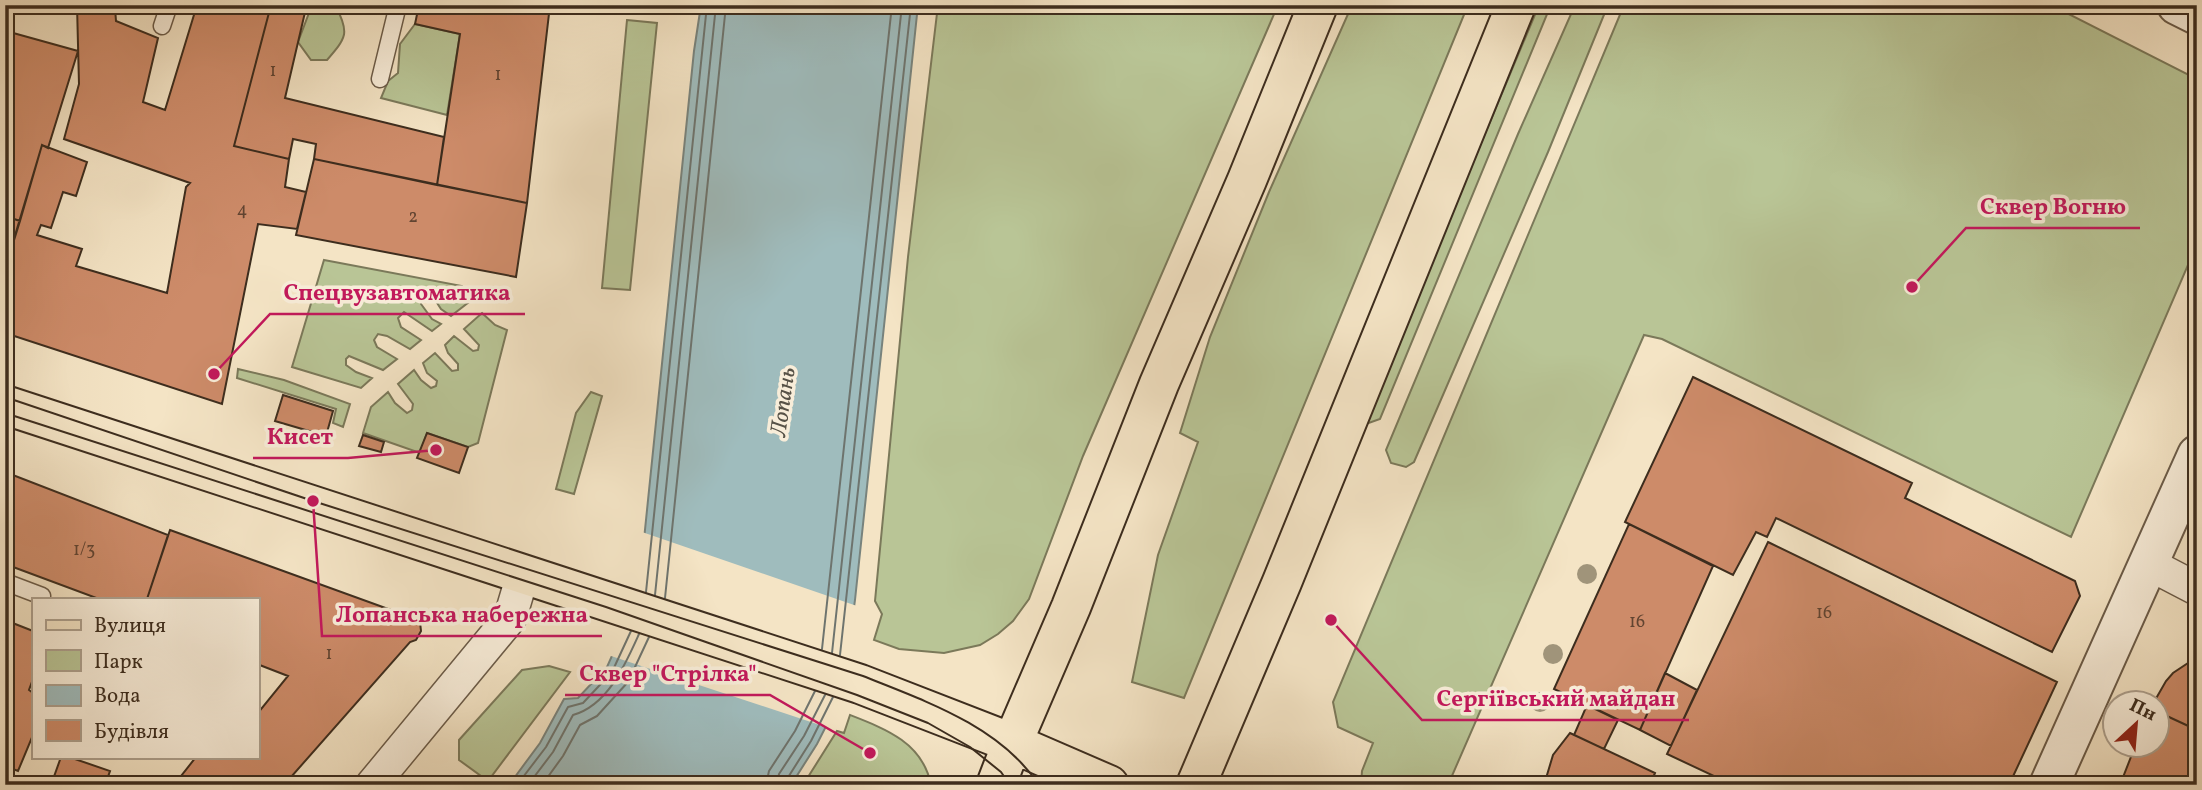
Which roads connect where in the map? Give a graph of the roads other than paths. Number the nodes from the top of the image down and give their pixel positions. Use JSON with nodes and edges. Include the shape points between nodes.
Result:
{"nodes":[{"id":1,"x":169,"y":5,"type":"edge"},
{"id":2,"x":398,"y":5,"type":"edge"},
{"id":3,"x":1318,"y":5,"type":"edge"},
{"id":4,"x":1516,"y":5,"type":"edge"},
{"id":5,"x":2177,"y":5,"type":"edge"},
{"id":6,"x":2197,"y":15,"type":"edge"},
{"id":7,"x":162,"y":26,"type":"dead end"},
{"id":8,"x":380,"y":79,"type":"dead end"},
{"id":9,"x":5,"y":405,"type":"edge"},
{"id":10,"x":2197,"y":455,"type":"edge"},
{"id":11,"x":2147,"y":563,"type":"junction"},
{"id":12,"x":523,"y":574,"type":"junction"},
{"id":13,"x":5,"y":582,"type":"edge"},
{"id":14,"x":2197,"y":589,"type":"edge"},
{"id":15,"x":42,"y":596,"type":"dead end"},
{"id":16,"x":1012,"y":743,"type":"junction"},
{"id":17,"x":372,"y":785,"type":"edge"},
{"id":18,"x":996,"y":785,"type":"edge"},
{"id":19,"x":1109,"y":785,"type":"edge"},
{"id":20,"x":1196,"y":785,"type":"edge"},
{"id":21,"x":2049,"y":785,"type":"edge"}],
"edges":[{"from":1,"to":7,"type":"lane"},
{"from":2,"to":8,"type":"lane"},
{"from":3,"to":16,"type":"main road"},
{"from":4,"to":20,"type":"main road"},
{"from":5,"to":6,"type":"street"},
{"from":9,"to":12,"type":"main road"},
{"from":10,"to":11,"type":"street"},
{"from":11,"to":14,"type":"street"},
{"from":11,"to":21,"type":"street"},
{"from":12,"to":16,"type":"main road","via":[[860,684]]},
{"from":12,"to":17,"type":"street","via":[[510,618]]},
{"from":13,"to":15,"type":"lane"},
{"from":16,"to":18,"type":"main road"},
{"from":16,"to":19,"type":"main road"}]}
